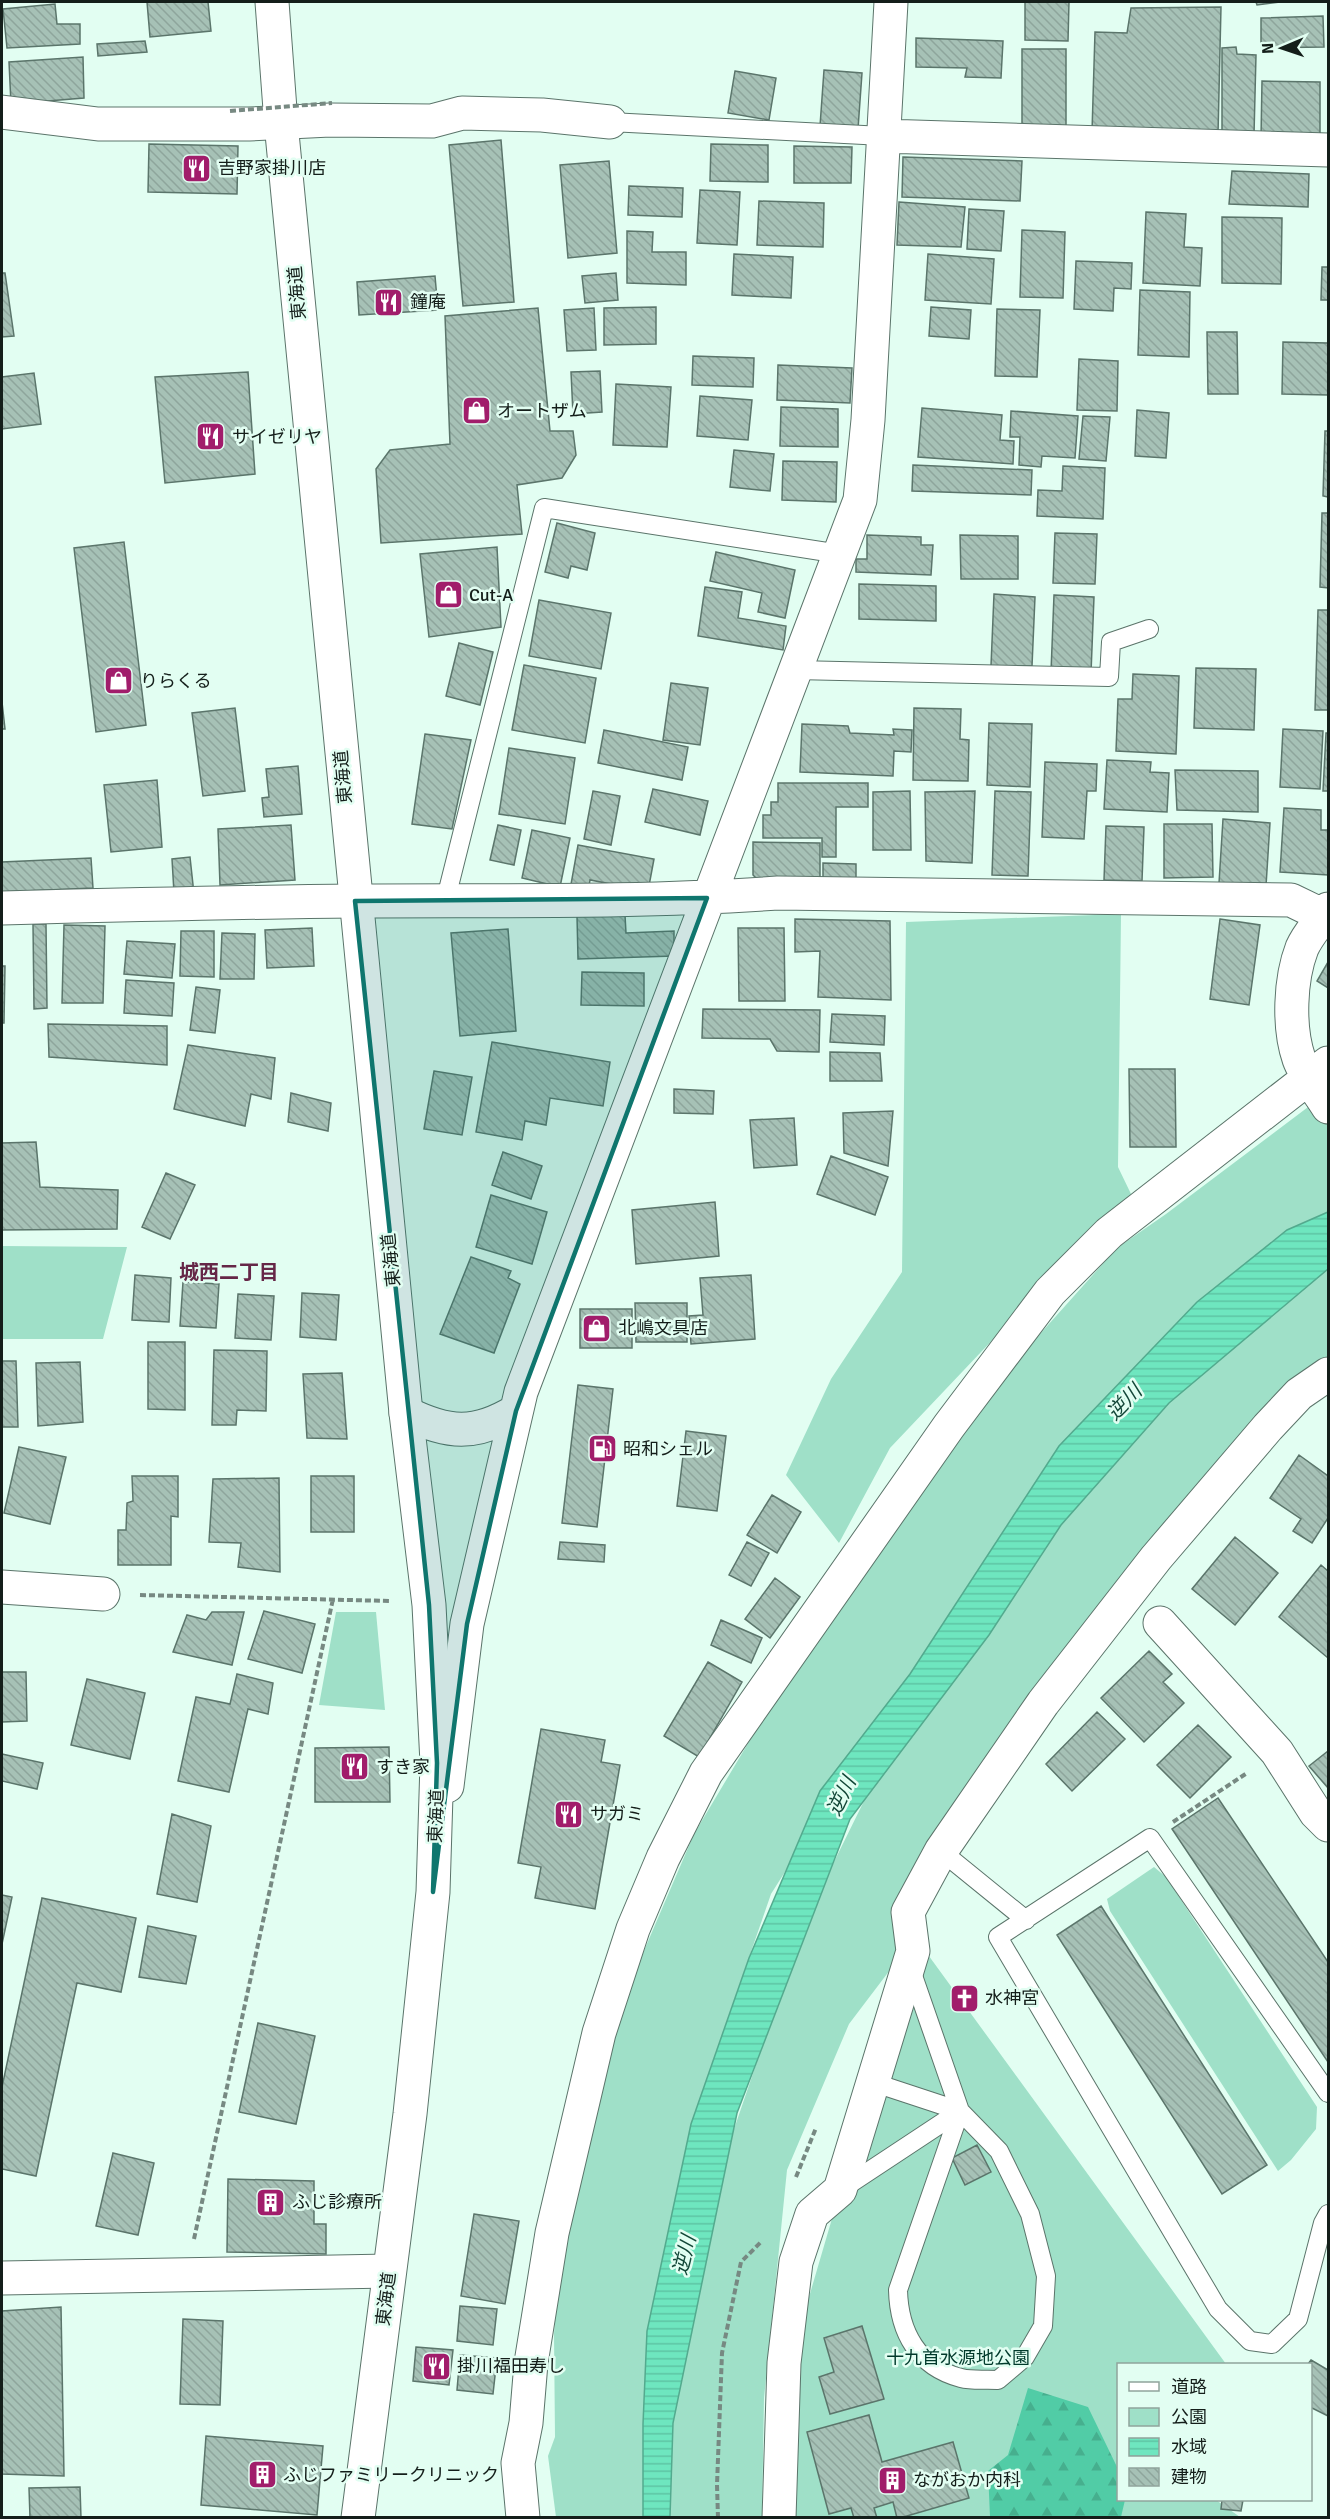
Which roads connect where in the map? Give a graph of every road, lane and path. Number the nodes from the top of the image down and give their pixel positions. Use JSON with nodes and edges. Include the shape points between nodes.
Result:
{"nodes":[{"id":1,"x":272,"y":2,"type":"edge"},
{"id":2,"x":891,"y":2,"type":"edge"},
{"id":3,"x":332,"y":104,"type":"dead end"},
{"id":4,"x":230,"y":111,"type":"dead end"},
{"id":5,"x":2,"y":112,"type":"edge"},
{"id":6,"x":610,"y":122,"type":"joint"},
{"id":7,"x":281,"y":123,"type":"junction"},
{"id":8,"x":883,"y":135,"type":"junction"},
{"id":9,"x":1329,"y":150,"type":"edge"},
{"id":10,"x":840,"y":554,"type":"junction"},
{"id":11,"x":1149,"y":628,"type":"dead end"},
{"id":12,"x":795,"y":670,"type":"junction"},
{"id":13,"x":707,"y":898,"type":"junction"},
{"id":14,"x":355,"y":901,"type":"junction"},
{"id":15,"x":446,"y":902,"type":"junction"},
{"id":16,"x":2,"y":908,"type":"edge"},
{"id":17,"x":1326,"y":912,"type":"edge"},
{"id":18,"x":1321,"y":1085,"type":"edge"},
{"id":19,"x":1329,"y":1374,"type":"edge"},
{"id":20,"x":516,"y":1411,"type":"junction"},
{"id":21,"x":406,"y":1413,"type":"junction"},
{"id":22,"x":2,"y":1587,"type":"edge"},
{"id":23,"x":103,"y":1594,"type":"joint"},
{"id":24,"x":333,"y":1599,"type":"junction"},
{"id":25,"x":391,"y":1600,"type":"dead end"},
{"id":26,"x":1161,"y":1623,"type":"dead end"},
{"id":27,"x":1277,"y":1752,"type":"junction"},
{"id":28,"x":1329,"y":1825,"type":"edge"},
{"id":29,"x":1150,"y":1838,"type":"junction"},
{"id":30,"x":941,"y":1851,"type":"junction"},
{"id":31,"x":433,"y":1892,"type":"junction"},
{"id":32,"x":1026,"y":1920,"type":"junction"},
{"id":33,"x":909,"y":1965,"type":"junction"},
{"id":34,"x":872,"y":2082,"type":"junction"},
{"id":35,"x":1329,"y":2094,"type":"edge"},
{"id":36,"x":960,"y":2111,"type":"junction"},
{"id":37,"x":840,"y":2190,"type":"junction"},
{"id":38,"x":1329,"y":2214,"type":"edge"},
{"id":39,"x":389,"y":2271,"type":"junction"},
{"id":40,"x":187,"y":2274,"type":"junction"},
{"id":41,"x":2,"y":2278,"type":"edge"},
{"id":42,"x":358,"y":2517,"type":"edge"},
{"id":43,"x":524,"y":2517,"type":"edge"},
{"id":44,"x":778,"y":2517,"type":"edge"}],
"edges":[{"from":1,"to":7,"type":"street","name":"東海道"},
{"from":2,"to":8,"type":"street"},
{"from":3,"to":4,"type":"path","bridge":true},
{"from":5,"to":7,"type":"street","via":[[98,124]]},
{"from":6,"to":7,"type":"street","via":[[462,113],[432,121]]},
{"from":6,"to":8,"type":"lane"},
{"from":7,"to":14,"type":"street","name":"東海道"},
{"from":8,"to":9,"type":"street"},
{"from":8,"to":10,"type":"street","via":[[860,500]]},
{"from":10,"to":12,"type":"street"},
{"from":10,"to":15,"type":"lane","via":[[544,508]]},
{"from":11,"to":12,"type":"lane","via":[[1111,642],[1108,677]]},
{"from":12,"to":13,"type":"street"},
{"from":13,"to":15,"type":"street"},
{"from":13,"to":17,"type":"street","via":[[778,893],[1291,900]]},
{"from":13,"to":20,"type":"street"},
{"from":14,"to":15,"type":"street"},
{"from":14,"to":16,"type":"street"},
{"from":14,"to":21,"type":"street","name":"東海道"},
{"from":17,"to":18,"type":"street","via":[[1303,946],[1296,969],[1294,1034],[1300,1060]]},
{"from":18,"to":43,"type":"street","via":[[1109,1233],[1050,1292],[949,1426],[706,1773],[633,1929],[599,2033],[552,2233],[531,2363],[518,2463]]},
{"from":19,"to":30,"type":"street","via":[[1299,1394],[1156,1558],[1043,1703]]},
{"from":20,"to":21,"type":"street","via":[[494,1424],[448,1430]]},
{"from":20,"to":31,"type":"street","via":[[467,1624]]},
{"from":21,"to":31,"type":"street","name":"東海道","via":[[429,1605],[437,1763]]},
{"from":22,"to":23,"type":"street"},
{"from":23,"to":24,"type":"path"},
{"from":24,"to":25,"type":"path"},
{"from":24,"to":40,"type":"path"},
{"from":26,"to":27,"type":"street"},
{"from":27,"to":28,"type":"street","via":[[1316,1813]]},
{"from":27,"to":29,"type":"path"},
{"from":29,"to":32,"type":"lane"},
{"from":29,"to":35,"type":"lane"},
{"from":30,"to":32,"type":"lane"},
{"from":30,"to":33,"type":"street","via":[[908,1912],[913,1951]]},
{"from":31,"to":39,"type":"street","name":"東海道"},
{"from":32,"to":38,"type":"lane","via":[[998,1937],[1218,2309],[1250,2341],[1272,2344],[1298,2319],[1323,2223]]},
{"from":33,"to":34,"type":"street"},
{"from":33,"to":36,"type":"lane"},
{"from":34,"to":36,"type":"lane"},
{"from":34,"to":37,"type":"street"},
{"from":36,"to":36,"type":"lane","via":[[999,2151],[1030,2214],[1046,2276],[1043,2326],[1025,2357],[998,2380],[963,2378],[943,2372],[916,2352],[898,2304],[898,2290]]},
{"from":36,"to":37,"type":"lane"},
{"from":37,"to":44,"type":"street","via":[[812,2214],[796,2262],[784,2363]]},
{"from":39,"to":40,"type":"street"},
{"from":39,"to":42,"type":"street","name":"東海道"},
{"from":40,"to":41,"type":"street"}]}
